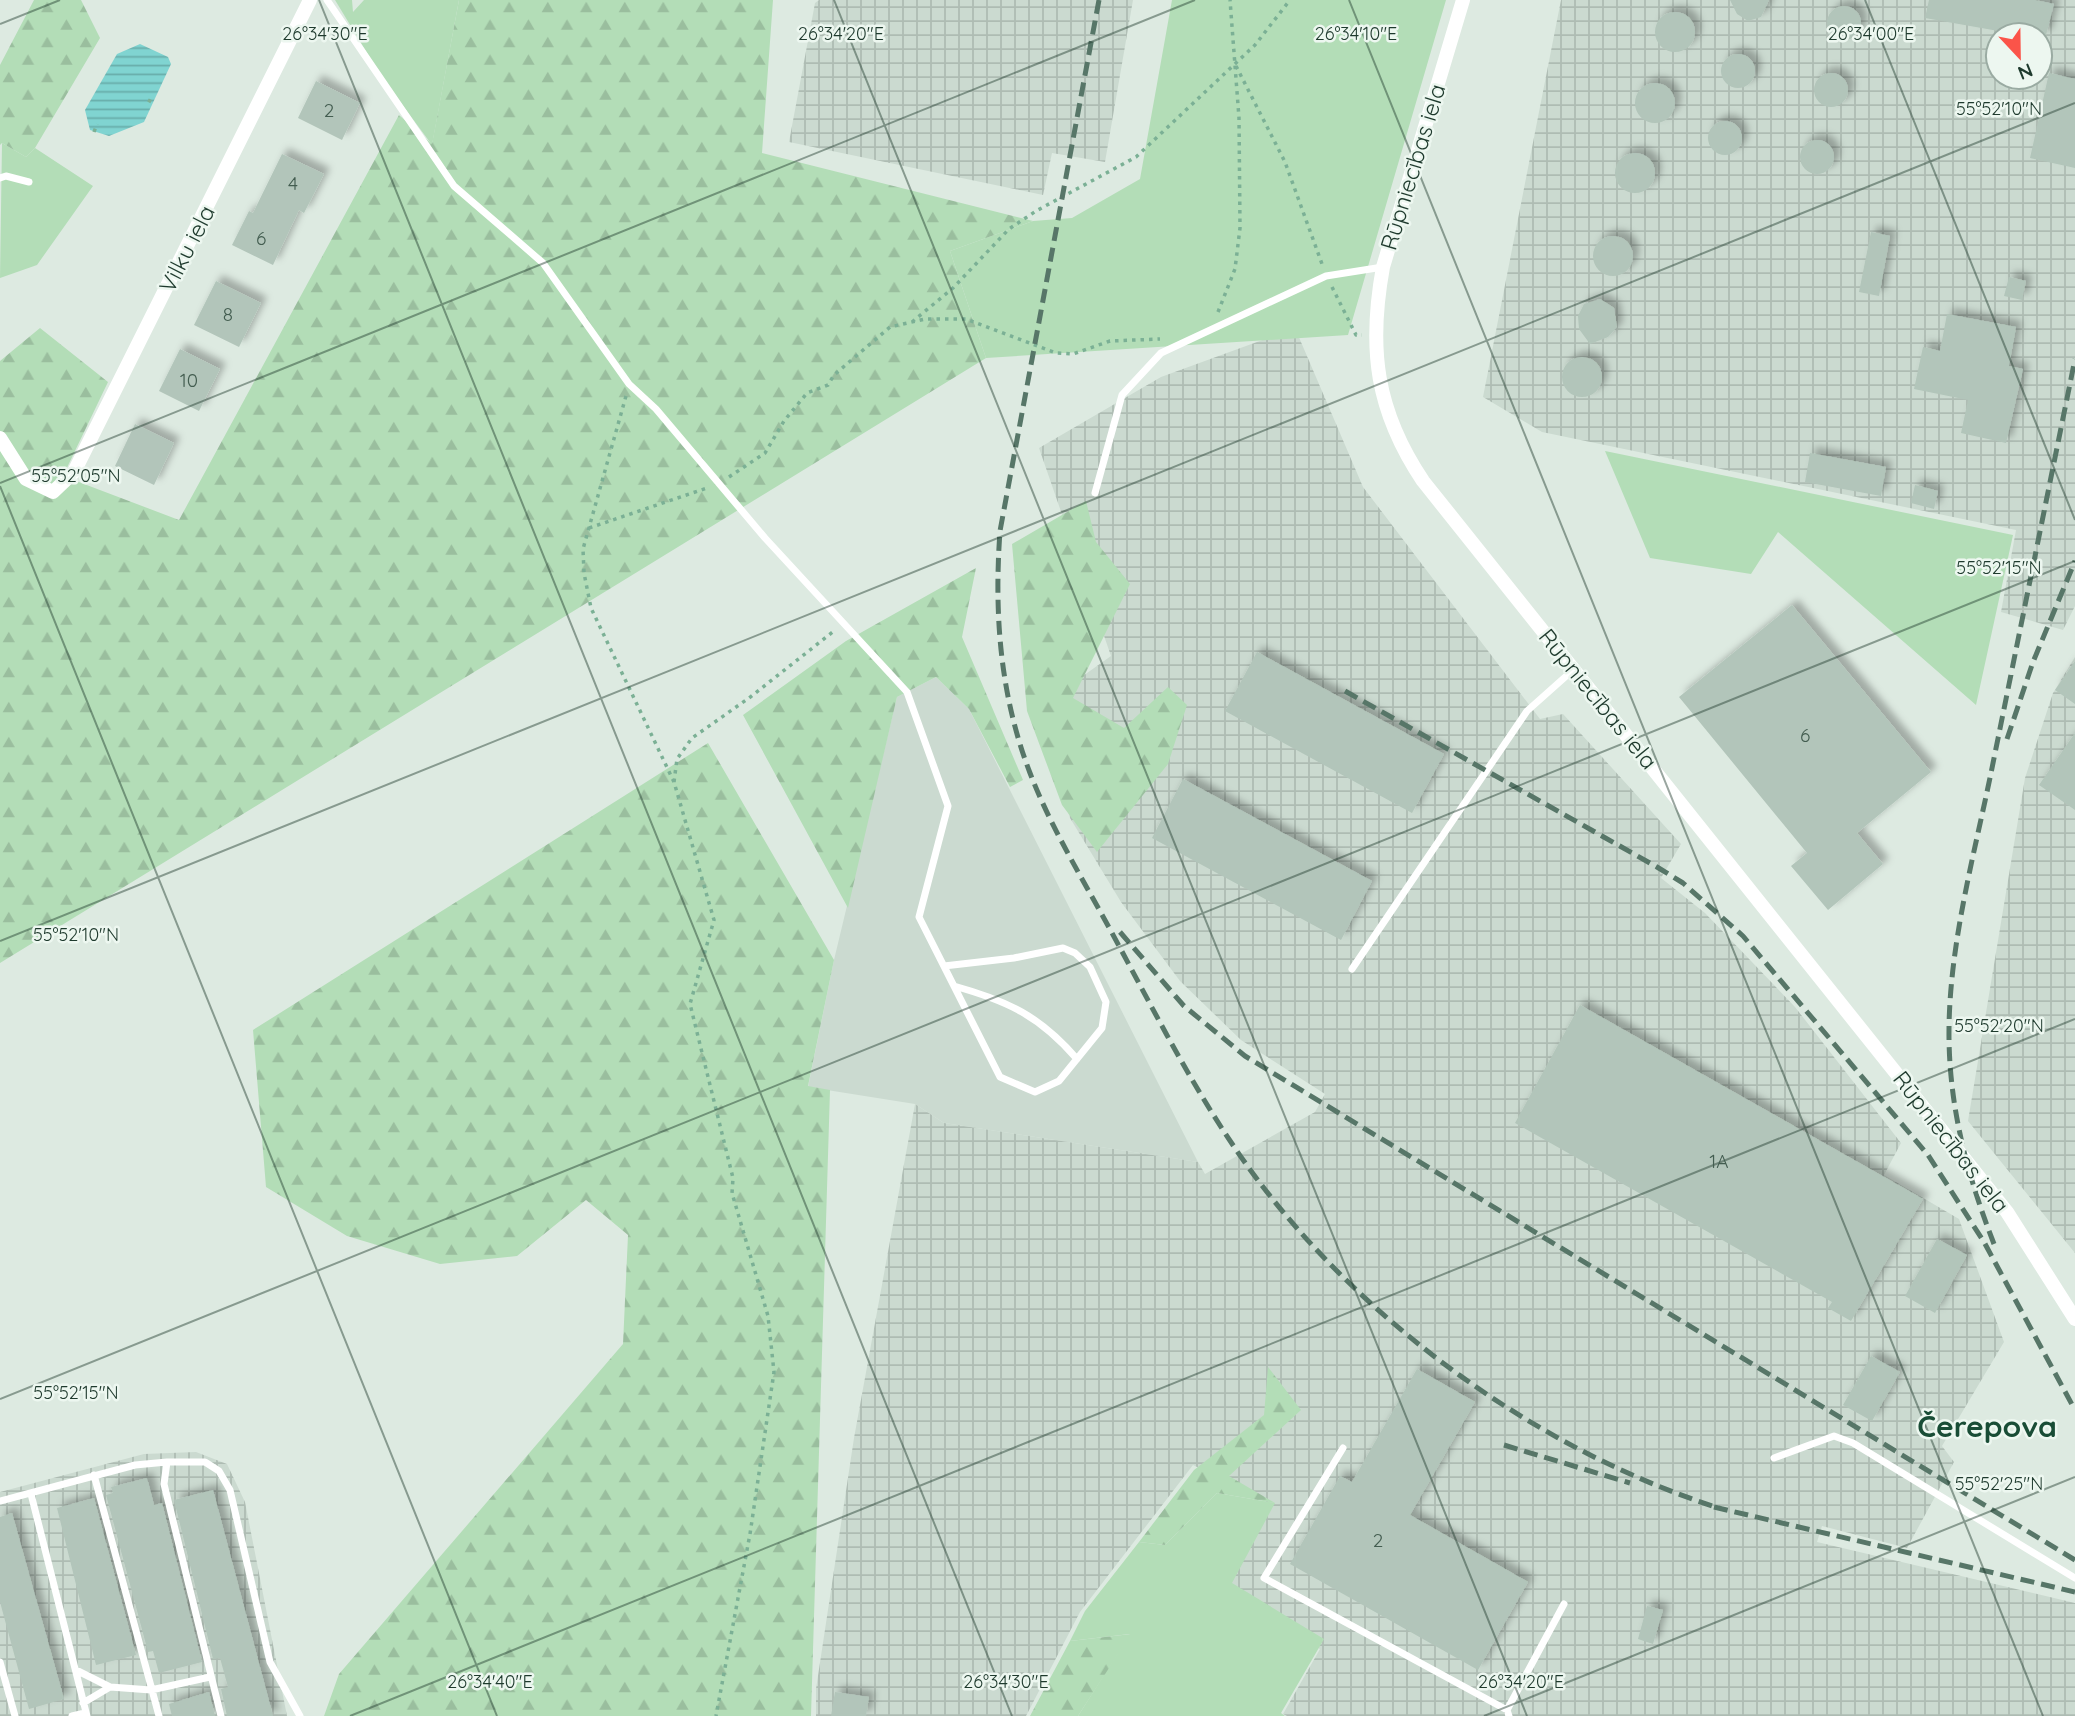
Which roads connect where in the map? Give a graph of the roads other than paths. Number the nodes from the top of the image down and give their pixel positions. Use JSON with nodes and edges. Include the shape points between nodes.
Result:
{"nodes":[{"id":1,"x":310,"y":0,"type":"edge"},
{"id":2,"x":327,"y":0,"type":"edge"},
{"id":3,"x":1463,"y":0,"type":"edge"},
{"id":4,"x":0,"y":178,"type":"edge"},
{"id":5,"x":29,"y":182,"type":"dead end"},
{"id":6,"x":1383,"y":267,"type":"junction"},
{"id":7,"x":0,"y":438,"type":"edge"},
{"id":8,"x":1095,"y":493,"type":"dead end"},
{"id":9,"x":1574,"y":669,"type":"junction"},
{"id":10,"x":944,"y":966,"type":"junction"},
{"id":11,"x":1352,"y":969,"type":"dead end"},
{"id":12,"x":954,"y":986,"type":"junction"},
{"id":13,"x":1077,"y":1059,"type":"junction"},
{"id":14,"x":2075,"y":1319,"type":"edge"},
{"id":15,"x":1343,"y":1448,"type":"dead end"},
{"id":16,"x":1774,"y":1458,"type":"dead end"},
{"id":17,"x":167,"y":1462,"type":"junction"},
{"id":18,"x":94,"y":1475,"type":"junction"},
{"id":19,"x":31,"y":1493,"type":"junction"},
{"id":20,"x":0,"y":1501,"type":"edge"},
{"id":21,"x":2075,"y":1578,"type":"edge"},
{"id":22,"x":1564,"y":1604,"type":"dead end"},
{"id":23,"x":0,"y":1662,"type":"edge"},
{"id":24,"x":76,"y":1670,"type":"junction"},
{"id":25,"x":211,"y":1677,"type":"junction"},
{"id":26,"x":110,"y":1687,"type":"junction"},
{"id":27,"x":151,"y":1690,"type":"junction"},
{"id":28,"x":83,"y":1703,"type":"junction"},
{"id":29,"x":1508,"y":1713,"type":"edge"},
{"id":30,"x":86,"y":1714,"type":"edge"},
{"id":31,"x":15,"y":1716,"type":"edge"},
{"id":32,"x":72,"y":1716,"type":"edge"},
{"id":33,"x":159,"y":1716,"type":"edge"},
{"id":34,"x":222,"y":1716,"type":"edge"},
{"id":35,"x":300,"y":1716,"type":"edge"}],
"edges":[{"from":1,"to":7,"type":"street","name":"Vilku iela","via":[[74,472],[53,492],[26,479]]},
{"from":2,"to":10,"type":"lane","via":[[454,186],[543,263],[629,384],[906,692],[948,806],[919,917]]},
{"from":3,"to":6,"type":"street","name":"Rūpniecības iela"},
{"from":4,"to":5,"type":"lane"},
{"from":6,"to":8,"type":"lane","via":[[1326,276],[1161,354],[1122,395]]},
{"from":6,"to":9,"type":"street","name":"Rūpniecības iela","via":[[1374,336],[1384,401],[1410,461]]},
{"from":9,"to":11,"type":"lane","via":[[1527,710]]},
{"from":9,"to":14,"type":"street","name":"Rūpniecības iela","via":[[2007,1212]]},
{"from":10,"to":12,"type":"lane"},
{"from":10,"to":13,"type":"lane","via":[[1063,948],[1075,953],[1090,967],[1106,1002],[1102,1028]]},
{"from":12,"to":13,"type":"lane","via":[[1000,999],[1054,1032]]},
{"from":12,"to":13,"type":"lane","via":[[1000,1077],[1035,1092],[1059,1081]]},
{"from":15,"to":29,"type":"lane","via":[[1264,1578]]},
{"from":16,"to":21,"type":"lane","via":[[1834,1436],[1853,1443]]},
{"from":17,"to":18,"type":"lane"},
{"from":17,"to":25,"type":"lane","via":[[164,1484]]},
{"from":17,"to":35,"type":"lane","via":[[205,1462],[219,1471],[230,1490],[270,1662]]},
{"from":18,"to":19,"type":"lane"},
{"from":18,"to":27,"type":"lane"},
{"from":19,"to":20,"type":"lane"},
{"from":19,"to":24,"type":"lane"},
{"from":22,"to":29,"type":"lane"},
{"from":23,"to":31,"type":"lane"},
{"from":24,"to":26,"type":"lane"},
{"from":24,"to":28,"type":"lane"},
{"from":25,"to":27,"type":"lane"},
{"from":25,"to":34,"type":"lane"},
{"from":26,"to":27,"type":"lane"},
{"from":26,"to":28,"type":"lane"},
{"from":27,"to":33,"type":"lane"},
{"from":28,"to":30,"type":"lane"},
{"from":30,"to":32,"type":"lane"}]}
